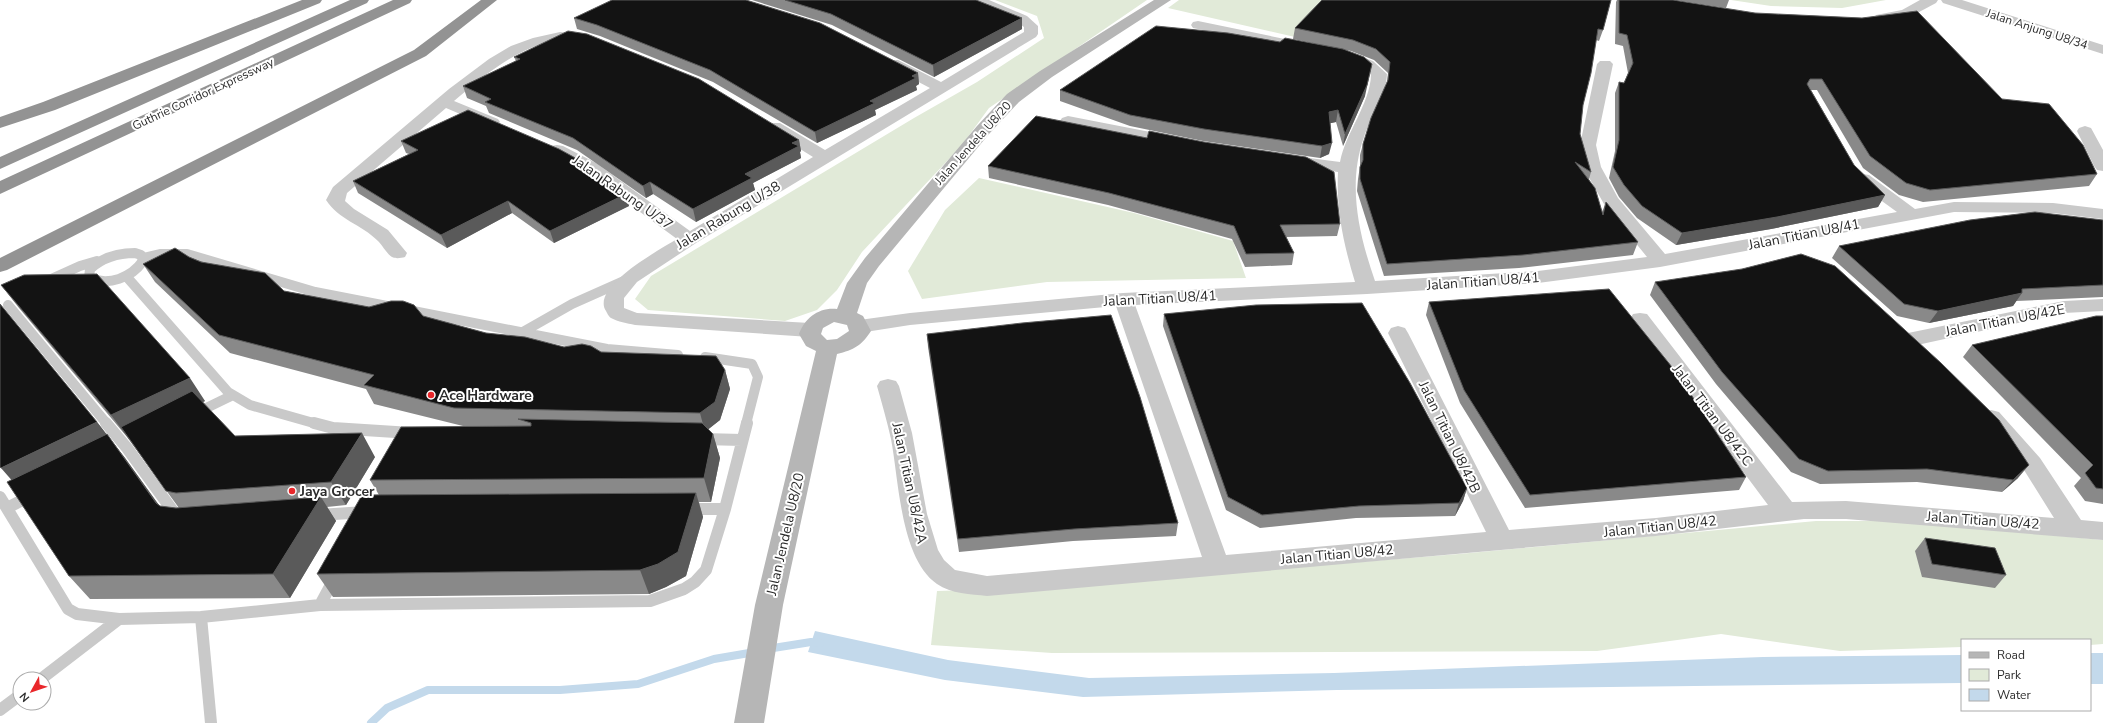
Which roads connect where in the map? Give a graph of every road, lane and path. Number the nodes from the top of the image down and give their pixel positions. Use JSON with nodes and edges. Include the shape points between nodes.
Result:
{"nodes":[{"id":1,"x":315,"y":0,"type":"edge"},
{"id":2,"x":362,"y":0,"type":"edge"},
{"id":3,"x":405,"y":0,"type":"edge"},
{"id":4,"x":490,"y":0,"type":"edge"},
{"id":5,"x":977,"y":0,"type":"edge"},
{"id":6,"x":1164,"y":0,"type":"edge"},
{"id":7,"x":1931,"y":0,"type":"edge"},
{"id":8,"x":1948,"y":0,"type":"edge"},
{"id":9,"x":1869,"y":19,"type":"edge"},
{"id":10,"x":1198,"y":26,"type":"dead end"},
{"id":11,"x":601,"y":43,"type":"edge"},
{"id":12,"x":2103,"y":50,"type":"edge"},
{"id":13,"x":878,"y":56,"type":"edge"},
{"id":14,"x":1605,"y":64,"type":"dead end"},
{"id":15,"x":941,"y":88,"type":"junction"},
{"id":16,"x":444,"y":102,"type":"junction"},
{"id":17,"x":760,"y":117,"type":"edge"},
{"id":18,"x":1068,"y":121,"type":"edge"},
{"id":19,"x":0,"y":123,"type":"edge"},
{"id":20,"x":508,"y":128,"type":"edge"},
{"id":21,"x":2085,"y":131,"type":"dead end"},
{"id":22,"x":542,"y":143,"type":"edge"},
{"id":23,"x":1189,"y":144,"type":"edge"},
{"id":24,"x":825,"y":157,"type":"junction"},
{"id":25,"x":1278,"y":158,"type":"edge"},
{"id":26,"x":0,"y":164,"type":"edge"},
{"id":27,"x":2103,"y":166,"type":"edge"},
{"id":28,"x":1347,"y":168,"type":"junction"},
{"id":29,"x":1852,"y":168,"type":"edge"},
{"id":30,"x":0,"y":188,"type":"edge"},
{"id":31,"x":1911,"y":214,"type":"junction"},
{"id":32,"x":2103,"y":214,"type":"edge"},
{"id":33,"x":689,"y":239,"type":"junction"},
{"id":34,"x":398,"y":253,"type":"dead end"},
{"id":35,"x":143,"y":258,"type":"junction"},
{"id":36,"x":101,"y":260,"type":"junction"},
{"id":37,"x":1660,"y":261,"type":"junction"},
{"id":38,"x":0,"y":266,"type":"edge"},
{"id":39,"x":126,"y":276,"type":"junction"},
{"id":40,"x":630,"y":278,"type":"junction"},
{"id":41,"x":40,"y":285,"type":"edge"},
{"id":42,"x":1367,"y":288,"type":"junction"},
{"id":43,"x":1123,"y":299,"type":"junction"},
{"id":44,"x":8,"y":305,"type":"edge"},
{"id":45,"x":2103,"y":305,"type":"edge"},
{"id":46,"x":1640,"y":319,"type":"dead end"},
{"id":47,"x":852,"y":321,"type":"junction"},
{"id":48,"x":1890,"y":324,"type":"edge"},
{"id":49,"x":810,"y":330,"type":"junction"},
{"id":50,"x":1398,"y":332,"type":"dead end"},
{"id":51,"x":521,"y":333,"type":"junction"},
{"id":52,"x":1908,"y":340,"type":"junction"},
{"id":53,"x":828,"y":347,"type":"junction"},
{"id":54,"x":1926,"y":356,"type":"edge"},
{"id":55,"x":888,"y":386,"type":"dead end"},
{"id":56,"x":233,"y":395,"type":"junction"},
{"id":57,"x":1976,"y":404,"type":"edge"},
{"id":58,"x":183,"y":420,"type":"edge"},
{"id":59,"x":694,"y":439,"type":"edge"},
{"id":60,"x":742,"y":440,"type":"junction"},
{"id":61,"x":407,"y":446,"type":"edge"},
{"id":62,"x":42,"y":490,"type":"edge"},
{"id":63,"x":0,"y":497,"type":"edge"},
{"id":64,"x":7,"y":508,"type":"junction"},
{"id":65,"x":678,"y":509,"type":"edge"},
{"id":66,"x":725,"y":509,"type":"junction"},
{"id":67,"x":1786,"y":512,"type":"junction"},
{"id":68,"x":310,"y":516,"type":"edge"},
{"id":69,"x":187,"y":523,"type":"edge"},
{"id":70,"x":365,"y":525,"type":"edge"},
{"id":71,"x":2073,"y":528,"type":"junction"},
{"id":72,"x":2103,"y":531,"type":"edge"},
{"id":73,"x":1502,"y":540,"type":"junction"},
{"id":74,"x":1217,"y":564,"type":"junction"},
{"id":75,"x":338,"y":572,"type":"edge"},
{"id":76,"x":987,"y":586,"type":"joint"},
{"id":77,"x":320,"y":605,"type":"junction"},
{"id":78,"x":201,"y":616,"type":"junction"},
{"id":79,"x":119,"y":619,"type":"junction"},
{"id":80,"x":51,"y":671,"type":"edge"},
{"id":81,"x":12,"y":701,"type":"edge"},
{"id":82,"x":0,"y":710,"type":"edge"},
{"id":83,"x":211,"y":723,"type":"edge"},
{"id":84,"x":749,"y":723,"type":"edge"}],
"edges":[{"from":1,"to":19,"type":"highway"},
{"from":2,"to":26,"type":"highway","name":"Guthrie Corridor Expressway"},
{"from":3,"to":30,"type":"highway","name":"Guthrie Corridor Expressway"},
{"from":4,"to":38,"type":"highway","via":[[420,53]]},
{"from":5,"to":15,"type":"street","name":"Jalan Rabung U/38","via":[[1022,19],[1031,26],[1031,34]]},
{"from":6,"to":47,"type":"street","name":"Jalan Jendela U8/20","via":[[1046,74],[1013,98],[872,262],[857,283]]},
{"from":7,"to":9,"type":"street","via":[[1906,13]]},
{"from":8,"to":12,"type":"street","name":"Jalan Anjung U8/34"},
{"from":10,"to":28,"type":"street","via":[[1326,51],[1359,59],[1375,68],[1379,74],[1378,88],[1357,132]]},
{"from":11,"to":16,"type":"street","via":[[567,36],[540,41],[495,62]]},
{"from":13,"to":15,"type":"street"},
{"from":14,"to":37,"type":"street","via":[[1588,145],[1592,167],[1610,200]]},
{"from":15,"to":24,"type":"street","name":"Jalan Rabung U/38"},
{"from":16,"to":20,"type":"street"},
{"from":16,"to":34,"type":"street","via":[[339,191],[335,200],[346,213],[385,236]]},
{"from":17,"to":24,"type":"street"},
{"from":18,"to":23,"type":"street"},
{"from":21,"to":27,"type":"street"},
{"from":22,"to":33,"type":"street","name":"Jalan Rabung U/37","via":[[590,167]]},
{"from":24,"to":33,"type":"street","name":"Jalan Rabung U/38"},
{"from":25,"to":28,"type":"street"},
{"from":28,"to":42,"type":"street","via":[[1347,192],[1354,246]]},
{"from":29,"to":31,"type":"street"},
{"from":31,"to":32,"type":"street","name":"Jalan Titian U8/41","via":[[1954,207],[1982,207],[2053,208]]},
{"from":31,"to":37,"type":"street","name":"Jalan Titian U8/41"},
{"from":33,"to":40,"type":"street","name":"Jalan Rabung U/38"},
{"from":35,"to":36,"type":"lane","via":[[128,252]]},
{"from":35,"to":39,"type":"lane","via":[[144,261],[138,269]]},
{"from":35,"to":51,"type":"lane","via":[[160,254],[187,254],[315,292]]},
{"from":36,"to":39,"type":"lane","via":[[90,270],[89,278],[108,281]]},
{"from":36,"to":41,"type":"lane"},
{"from":37,"to":42,"type":"street","name":"Jalan Titian U8/41","via":[[1538,277]]},
{"from":39,"to":56,"type":"lane"},
{"from":40,"to":49,"type":"street","name":"Jalan Rabung U/38","via":[[614,297],[613,307],[617,313],[625,317]]},
{"from":40,"to":51,"type":"lane","via":[[577,300]]},
{"from":42,"to":43,"type":"street","name":"Jalan Titian U8/41"},
{"from":43,"to":47,"type":"street","name":"Jalan Titian U8/41","via":[[910,319]]},
{"from":43,"to":74,"type":"street"},
{"from":44,"to":69,"type":"lane","via":[[127,448],[180,522]]},
{"from":45,"to":52,"type":"street","name":"Jalan Titian U8/42E","via":[[2064,307]]},
{"from":46,"to":67,"type":"street","name":"Jalan Titian U8/42C"},
{"from":47,"to":49,"type":"street","via":[[831,315],[813,325]]},
{"from":47,"to":53,"type":"street","via":[[858,335],[849,343]]},
{"from":48,"to":52,"type":"street"},
{"from":49,"to":53,"type":"street","via":[[813,341]]},
{"from":50,"to":73,"type":"street","name":"Jalan Titian U8/42B"},
{"from":51,"to":60,"type":"lane","via":[[607,349],[752,364],[758,377]]},
{"from":52,"to":54,"type":"street"},
{"from":53,"to":84,"type":"street","name":"Jalan Jendela U8/20","via":[[769,605]]},
{"from":55,"to":76,"type":"street","name":"Jalan Titian U8/42A","via":[[902,439],[919,534],[930,563],[946,577]]},
{"from":56,"to":58,"type":"lane"},
{"from":56,"to":61,"type":"lane","via":[[250,405],[333,428],[418,433]]},
{"from":57,"to":71,"type":"street","via":[[2021,450]]},
{"from":59,"to":60,"type":"lane"},
{"from":60,"to":66,"type":"lane"},
{"from":62,"to":64,"type":"lane"},
{"from":63,"to":64,"type":"lane"},
{"from":64,"to":79,"type":"lane","via":[[68,610],[78,614]]},
{"from":65,"to":66,"type":"lane"},
{"from":66,"to":77,"type":"lane","via":[[706,570],[684,589],[650,601]]},
{"from":67,"to":71,"type":"street","name":"Jalan Titian U8/42","via":[[1846,510]]},
{"from":67,"to":73,"type":"street","name":"Jalan Titian U8/42","via":[[1656,527]]},
{"from":68,"to":70,"type":"lane","via":[[376,509]]},
{"from":71,"to":72,"type":"street","name":"Jalan Titian U8/42"},
{"from":73,"to":74,"type":"street","name":"Jalan Titian U8/42"},
{"from":74,"to":76,"type":"street","name":"Jalan Titian U8/42"},
{"from":75,"to":77,"type":"lane"},
{"from":77,"to":78,"type":"lane"},
{"from":78,"to":79,"type":"lane"},
{"from":78,"to":83,"type":"lane"},
{"from":79,"to":80,"type":"lane"},
{"from":81,"to":82,"type":"lane"}]}
